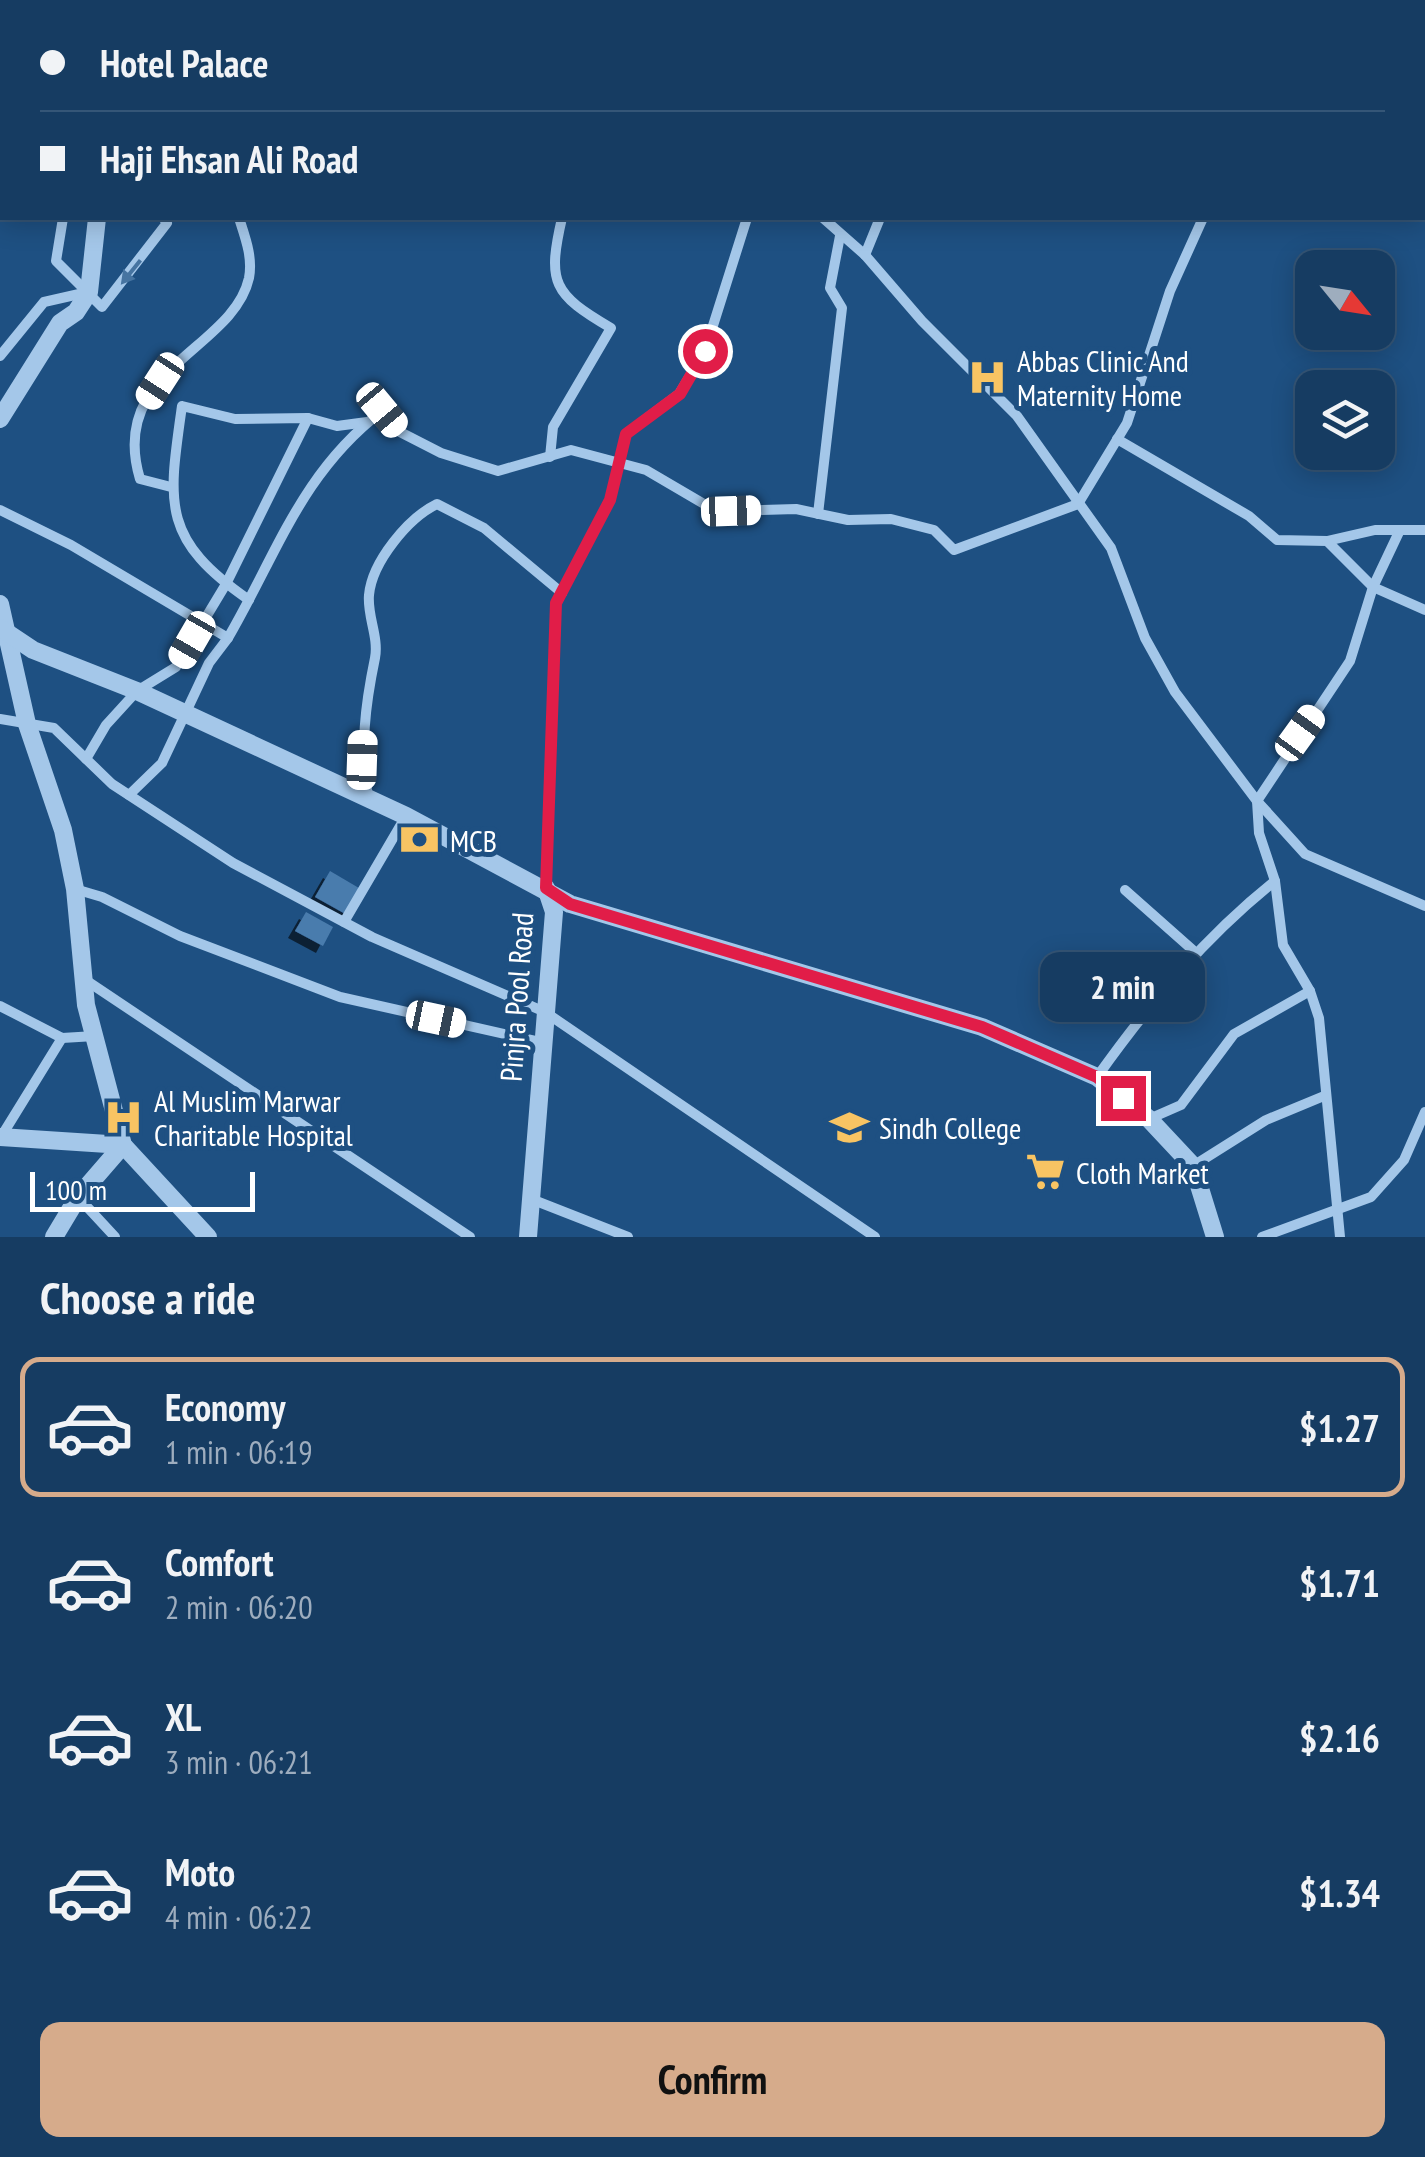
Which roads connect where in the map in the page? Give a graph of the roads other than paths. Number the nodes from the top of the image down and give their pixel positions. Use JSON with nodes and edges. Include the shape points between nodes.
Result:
{"nodes":[{"id":1,"x":62,"y":220,"type":"edge"},
{"id":2,"x":97,"y":220,"type":"edge"},
{"id":3,"x":165,"y":220,"type":"edge"},
{"id":4,"x":240,"y":220,"type":"edge"},
{"id":5,"x":562,"y":220,"type":"edge"},
{"id":6,"x":746,"y":220,"type":"edge"},
{"id":7,"x":825,"y":220,"type":"edge"},
{"id":8,"x":879,"y":220,"type":"edge"},
{"id":9,"x":1202,"y":220,"type":"edge"},
{"id":10,"x":840,"y":236,"type":"junction"},
{"id":11,"x":865,"y":255,"type":"junction"},
{"id":12,"x":88,"y":292,"type":"junction"},
{"id":13,"x":0,"y":356,"type":"edge"},
{"id":14,"x":308,"y":418,"type":"junction"},
{"id":15,"x":0,"y":419,"type":"edge"},
{"id":16,"x":368,"y":422,"type":"junction"},
{"id":17,"x":1116,"y":440,"type":"junction"},
{"id":18,"x":550,"y":456,"type":"junction"},
{"id":19,"x":618,"y":466,"type":"junction"},
{"id":20,"x":171,"y":487,"type":"junction"},
{"id":21,"x":1078,"y":504,"type":"junction"},
{"id":22,"x":0,"y":510,"type":"edge"},
{"id":23,"x":818,"y":514,"type":"junction"},
{"id":24,"x":1425,"y":530,"type":"edge"},
{"id":25,"x":1399,"y":532,"type":"junction"},
{"id":26,"x":1327,"y":541,"type":"junction"},
{"id":27,"x":226,"y":584,"type":"junction"},
{"id":28,"x":1372,"y":587,"type":"junction"},
{"id":29,"x":562,"y":593,"type":"junction"},
{"id":30,"x":250,"y":600,"type":"junction"},
{"id":31,"x":0,"y":604,"type":"edge"},
{"id":32,"x":1425,"y":610,"type":"edge"},
{"id":33,"x":204,"y":624,"type":"junction"},
{"id":34,"x":4,"y":630,"type":"edge"},
{"id":35,"x":228,"y":638,"type":"junction"},
{"id":36,"x":136,"y":691,"type":"junction"},
{"id":37,"x":185,"y":714,"type":"junction"},
{"id":38,"x":0,"y":718,"type":"edge"},
{"id":39,"x":28,"y":724,"type":"junction"},
{"id":40,"x":86,"y":759,"type":"junction"},
{"id":41,"x":129,"y":795,"type":"junction"},
{"id":42,"x":368,"y":798,"type":"junction"},
{"id":43,"x":1258,"y":801,"type":"junction"},
{"id":44,"x":406,"y":816,"type":"junction"},
{"id":45,"x":1275,"y":881,"type":"junction"},
{"id":46,"x":546,"y":888,"type":"junction"},
{"id":47,"x":75,"y":890,"type":"junction"},
{"id":48,"x":1126,"y":890,"type":"dead end"},
{"id":49,"x":1425,"y":906,"type":"edge"},
{"id":50,"x":344,"y":922,"type":"junction"},
{"id":51,"x":1195,"y":952,"type":"junction"},
{"id":52,"x":83,"y":979,"type":"junction"},
{"id":53,"x":1310,"y":990,"type":"junction"},
{"id":54,"x":0,"y":1006,"type":"edge"},
{"id":55,"x":545,"y":1012,"type":"junction"},
{"id":56,"x":95,"y":1036,"type":"junction"},
{"id":57,"x":62,"y":1038,"type":"junction"},
{"id":58,"x":540,"y":1042,"type":"junction"},
{"id":59,"x":1097,"y":1077,"type":"junction"},
{"id":60,"x":1324,"y":1096,"type":"junction"},
{"id":61,"x":1425,"y":1112,"type":"edge"},
{"id":62,"x":1149,"y":1119,"type":"junction"},
{"id":63,"x":0,"y":1137,"type":"edge"},
{"id":64,"x":122,"y":1145,"type":"junction"},
{"id":65,"x":1193,"y":1166,"type":"junction"},
{"id":66,"x":78,"y":1197,"type":"junction"},
{"id":67,"x":531,"y":1199,"type":"junction"},
{"id":68,"x":1337,"y":1212,"type":"junction"},
{"id":69,"x":54,"y":1237,"type":"edge"},
{"id":70,"x":115,"y":1237,"type":"edge"},
{"id":71,"x":208,"y":1237,"type":"edge"},
{"id":72,"x":470,"y":1237,"type":"edge"},
{"id":73,"x":528,"y":1237,"type":"edge"},
{"id":74,"x":628,"y":1237,"type":"edge"},
{"id":75,"x":876,"y":1237,"type":"edge"},
{"id":76,"x":1215,"y":1237,"type":"edge"},
{"id":77,"x":1262,"y":1237,"type":"edge"},
{"id":78,"x":1340,"y":1237,"type":"edge"}],
"edges":[{"from":1,"to":12,"type":"street","via":[[56,261]]},
{"from":2,"to":12,"type":"street"},
{"from":3,"to":12,"type":"street","one_way":true,"via":[[102,307]]},
{"from":4,"to":20,"type":"street","via":[[250,250],[248,280],[142,408],[134,459],[140,479]]},
{"from":5,"to":18,"type":"street","via":[[553,277],[565,299],[611,328],[553,427]]},
{"from":6,"to":19,"type":"street","name":"Pinjra Pool Road","via":[[705,351],[680,394],[626,434]]},
{"from":7,"to":10,"type":"street"},
{"from":8,"to":11,"type":"street"},
{"from":9,"to":17,"type":"street"},
{"from":10,"to":11,"type":"street"},
{"from":10,"to":23,"type":"street","via":[[830,288],[842,308]]},
{"from":11,"to":21,"type":"street","via":[[1017,416]]},
{"from":12,"to":13,"type":"street","via":[[44,302]]},
{"from":12,"to":15,"type":"street","via":[[60,322]]},
{"from":14,"to":16,"type":"street","via":[[337,426]]},
{"from":14,"to":20,"type":"street","via":[[235,419],[182,406]]},
{"from":14,"to":27,"type":"street"},
{"from":16,"to":18,"type":"street","via":[[382,410],[400,432],[498,472]]},
{"from":16,"to":30,"type":"street","via":[[298,502]]},
{"from":17,"to":21,"type":"street"},
{"from":17,"to":26,"type":"street","via":[[1249,516],[1277,540]]},
{"from":18,"to":19,"type":"street","via":[[572,450]]},
{"from":19,"to":23,"type":"street","via":[[646,470],[704,504],[731,511]]},
{"from":19,"to":29,"type":"street","name":"Pinjra Pool Road","via":[[610,500]]},
{"from":20,"to":27,"type":"street","via":[[185,540]]},
{"from":21,"to":23,"type":"street","via":[[954,550],[934,530],[891,519]]},
{"from":21,"to":43,"type":"street","via":[[1111,548],[1145,638],[1176,692]]},
{"from":22,"to":33,"type":"street"},
{"from":24,"to":25,"type":"street"},
{"from":25,"to":26,"type":"street"},
{"from":25,"to":28,"type":"street"},
{"from":26,"to":28,"type":"street"},
{"from":27,"to":30,"type":"street"},
{"from":27,"to":33,"type":"street"},
{"from":28,"to":32,"type":"street"},
{"from":28,"to":43,"type":"street","via":[[1350,661]]},
{"from":29,"to":42,"type":"street","via":[[473,522],[437,504],[422,512],[388,551],[369,593],[376,654],[363,724]]},
{"from":29,"to":46,"type":"street","name":"Pinjra Pool Road","via":[[556,603]]},
{"from":30,"to":35,"type":"street"},
{"from":31,"to":34,"type":"street"},
{"from":33,"to":35,"type":"street"},
{"from":33,"to":36,"type":"street","via":[[176,667]]},
{"from":34,"to":36,"type":"street","via":[[33,650]]},
{"from":34,"to":39,"type":"street"},
{"from":35,"to":37,"type":"street","via":[[208,663]]},
{"from":36,"to":37,"type":"street"},
{"from":36,"to":40,"type":"street"},
{"from":37,"to":41,"type":"street","via":[[162,762]]},
{"from":37,"to":42,"type":"street"},
{"from":38,"to":39,"type":"street"},
{"from":39,"to":40,"type":"street","via":[[54,728]]},
{"from":39,"to":47,"type":"street"},
{"from":40,"to":41,"type":"street"},
{"from":41,"to":50,"type":"street","via":[[234,863]]},
{"from":42,"to":44,"type":"street"},
{"from":43,"to":45,"type":"street","via":[[1259,832]]},
{"from":43,"to":49,"type":"street","via":[[1305,854]]},
{"from":44,"to":46,"type":"street"},
{"from":44,"to":50,"type":"street"},
{"from":45,"to":51,"type":"street"},
{"from":45,"to":53,"type":"street","via":[[1283,944]]},
{"from":46,"to":55,"type":"street","name":"Pinjra Pool Road","via":[[554,912]]},
{"from":46,"to":59,"type":"street","via":[[570,904],[982,1027]]},
{"from":47,"to":52,"type":"street"},
{"from":47,"to":58,"type":"street","via":[[340,998]]},
{"from":48,"to":51,"type":"street"},
{"from":50,"to":55,"type":"street"},
{"from":51,"to":59,"type":"street"},
{"from":52,"to":56,"type":"street"},
{"from":52,"to":72,"type":"street"},
{"from":53,"to":60,"type":"street","via":[[1319,1018]]},
{"from":53,"to":62,"type":"street","via":[[1234,1034],[1182,1105]]},
{"from":54,"to":57,"type":"street"},
{"from":55,"to":58,"type":"street","name":"Pinjra Pool Road"},
{"from":55,"to":75,"type":"street"},
{"from":56,"to":57,"type":"street"},
{"from":56,"to":64,"type":"street"},
{"from":57,"to":63,"type":"street"},
{"from":58,"to":67,"type":"street","name":"Pinjra Pool Road"},
{"from":59,"to":62,"type":"street"},
{"from":60,"to":65,"type":"street","via":[[1266,1120]]},
{"from":60,"to":68,"type":"street"},
{"from":61,"to":68,"type":"street","via":[[1404,1160],[1371,1197]]},
{"from":62,"to":65,"type":"street"},
{"from":63,"to":64,"type":"street"},
{"from":64,"to":66,"type":"street"},
{"from":64,"to":71,"type":"street"},
{"from":65,"to":76,"type":"street"},
{"from":66,"to":69,"type":"street"},
{"from":66,"to":70,"type":"street"},
{"from":67,"to":73,"type":"street","name":"Pinjra Pool Road"},
{"from":67,"to":74,"type":"street"},
{"from":68,"to":77,"type":"street"},
{"from":68,"to":78,"type":"street"}]}
